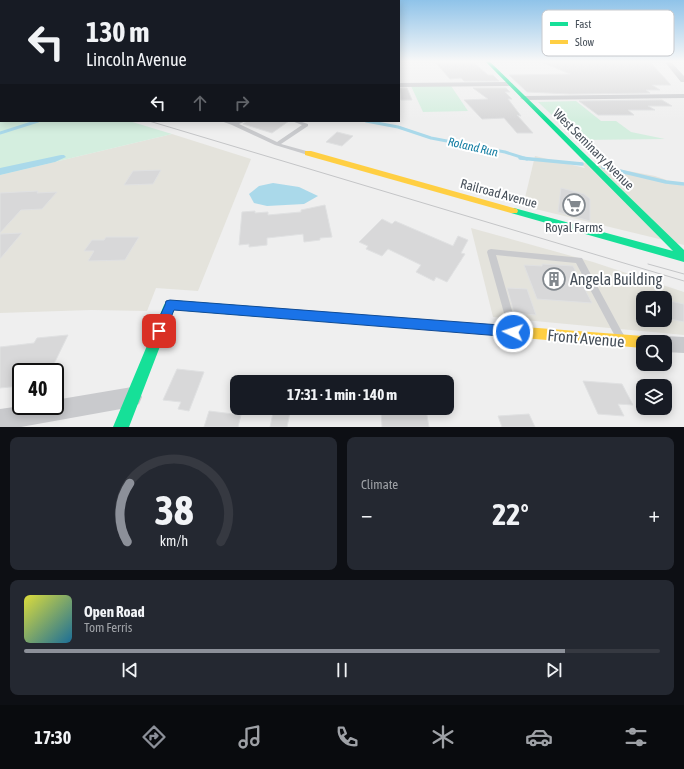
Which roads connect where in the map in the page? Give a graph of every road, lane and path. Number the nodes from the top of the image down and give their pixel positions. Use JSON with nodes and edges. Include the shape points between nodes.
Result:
{"nodes":[{"id":1,"x":506,"y":81,"type":"edge"},
{"id":2,"x":509,"y":84,"type":"junction"},
{"id":3,"x":400,"y":85,"type":"edge"},
{"id":4,"x":684,"y":96,"type":"edge"},
{"id":5,"x":524,"y":98,"type":"junction"},
{"id":6,"x":226,"y":122,"type":"edge"},
{"id":7,"x":241,"y":122,"type":"edge"},
{"id":8,"x":297,"y":122,"type":"edge"},
{"id":9,"x":234,"y":124,"type":"junction"},
{"id":10,"x":277,"y":144,"type":"junction"},
{"id":11,"x":308,"y":153,"type":"joint"},
{"id":12,"x":684,"y":257,"type":"edge"},
{"id":13,"x":513,"y":332,"type":"junction"},
{"id":14,"x":622,"y":341,"type":"junction"},
{"id":15,"x":636,"y":342,"type":"edge"},
{"id":16,"x":672,"y":345,"type":"edge"},
{"id":17,"x":684,"y":346,"type":"edge"},
{"id":18,"x":132,"y":397,"type":"junction"},
{"id":19,"x":0,"y":420,"type":"edge"},
{"id":20,"x":121,"y":427,"type":"edge"}],
"edges":[{"from":1,"to":2,"type":"street","name":"West Seminary Avenue"},
{"from":2,"to":3,"type":"street"},
{"from":2,"to":5,"type":"street","name":"West Seminary Avenue"},
{"from":4,"to":5,"type":"street"},
{"from":5,"to":12,"type":"street","name":"West Seminary Avenue"},
{"from":6,"to":9,"type":"lane"},
{"from":7,"to":9,"type":"lane"},
{"from":8,"to":10,"type":"lane","via":[[306,125]]},
{"from":9,"to":10,"type":"lane"},
{"from":10,"to":11,"type":"lane"},
{"from":11,"to":12,"type":"street","name":"Railroad Avenue"},
{"from":13,"to":14,"type":"street","name":"Front Avenue"},
{"from":13,"to":14,"type":"lane","via":[[491,252],[579,260]]},
{"from":13,"to":18,"type":"street","name":"Front Avenue","via":[[170,305]]},
{"from":14,"to":15,"type":"street","name":"Front Avenue"},
{"from":16,"to":17,"type":"street"},
{"from":18,"to":19,"type":"street"},
{"from":18,"to":20,"type":"street"}]}
